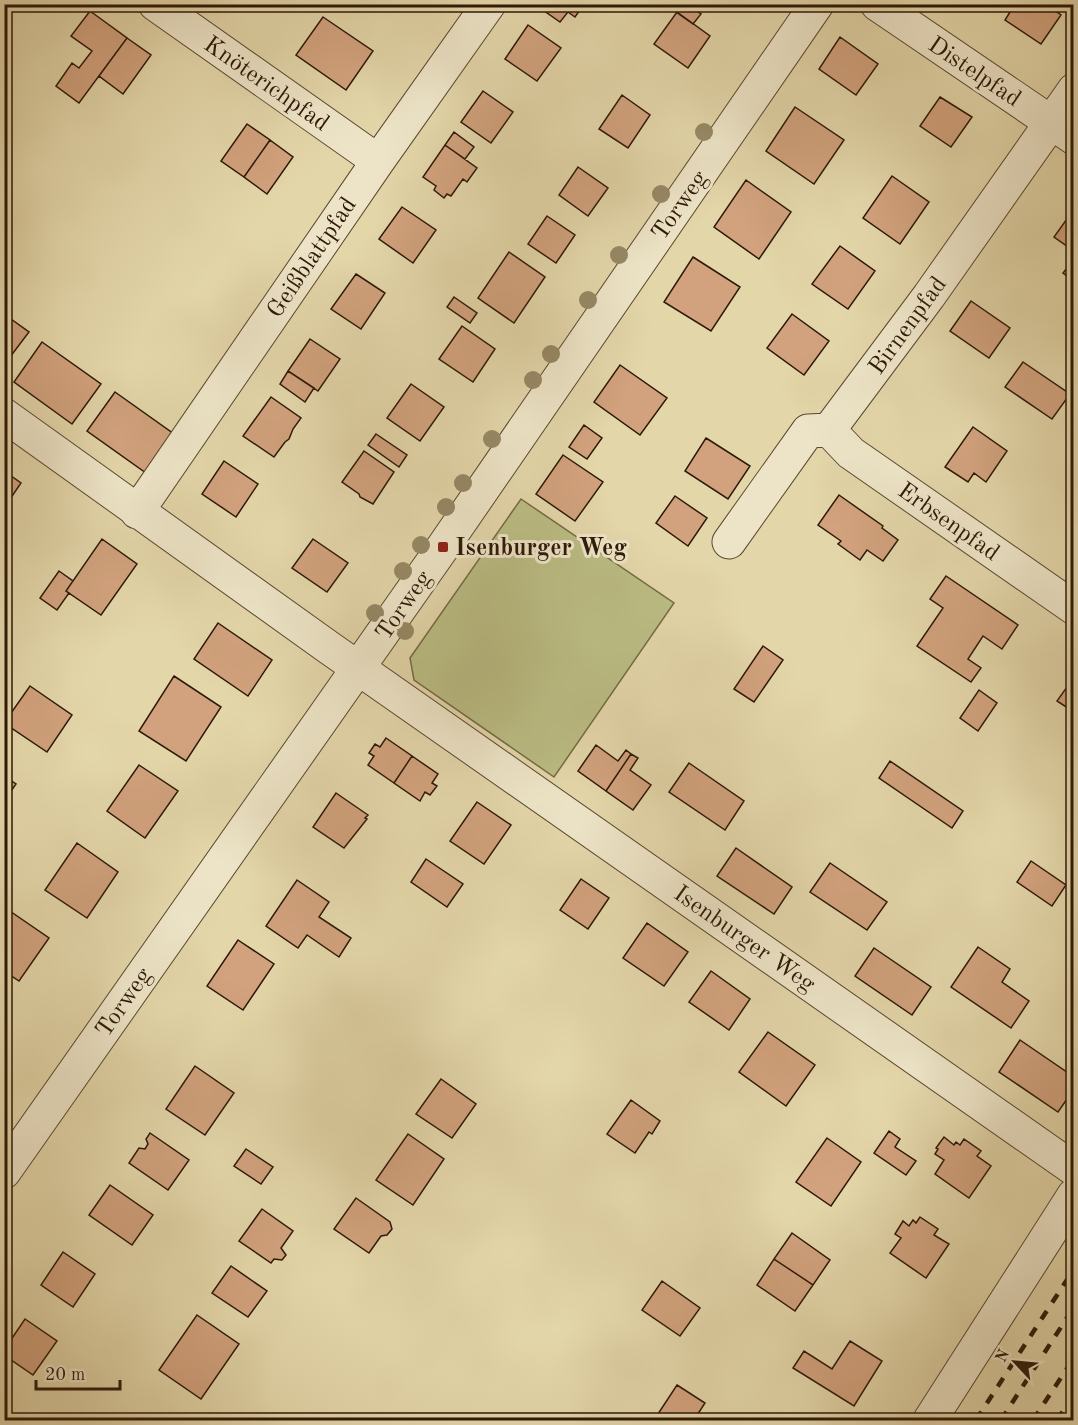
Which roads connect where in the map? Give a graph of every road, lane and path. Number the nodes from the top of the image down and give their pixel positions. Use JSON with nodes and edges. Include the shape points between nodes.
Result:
{"nodes":[{"id":1,"x":155,"y":4,"type":"edge"},
{"id":2,"x":489,"y":4,"type":"edge"},
{"id":3,"x":817,"y":4,"type":"edge"},
{"id":4,"x":876,"y":4,"type":"edge"},
{"id":5,"x":1074,"y":90,"type":"edge"},
{"id":6,"x":1062,"y":130,"type":"edge"},
{"id":7,"x":378,"y":160,"type":"junction"},
{"id":8,"x":4,"y":415,"type":"edge"},
{"id":9,"x":829,"y":430,"type":"junction"},
{"id":10,"x":137,"y":512,"type":"junction"},
{"id":11,"x":729,"y":542,"type":"dead end"},
{"id":12,"x":1074,"y":608,"type":"edge"},
{"id":13,"x":358,"y":668,"type":"junction"},
{"id":14,"x":1074,"y":1169,"type":"edge"},
{"id":15,"x":4,"y":1172,"type":"edge"},
{"id":16,"x":1074,"y":1195,"type":"edge"},
{"id":17,"x":930,"y":1420,"type":"edge"}],
"edges":[{"from":1,"to":7,"type":"street","name":"Knöterichpfad"},
{"from":2,"to":7,"type":"street","name":"Geißblattpfad"},
{"from":3,"to":13,"type":"street","name":"Torweg"},
{"from":4,"to":6,"type":"street","name":"Distelpfad"},
{"from":5,"to":6,"type":"street","name":"Birnenpfad"},
{"from":6,"to":9,"type":"street","name":"Birnenpfad","via":[[929,296]]},
{"from":7,"to":10,"type":"street","name":"Geißblattpfad"},
{"from":8,"to":10,"type":"street","name":"Isenburger Weg"},
{"from":9,"to":11,"type":"street","via":[[808,431]]},
{"from":9,"to":12,"type":"street","name":"Erbsenpfad","via":[[851,453]]},
{"from":10,"to":13,"type":"street","name":"Isenburger Weg"},
{"from":13,"to":14,"type":"street","name":"Isenburger Weg"},
{"from":13,"to":15,"type":"street","name":"Torweg"},
{"from":16,"to":17,"type":"street"}]}
